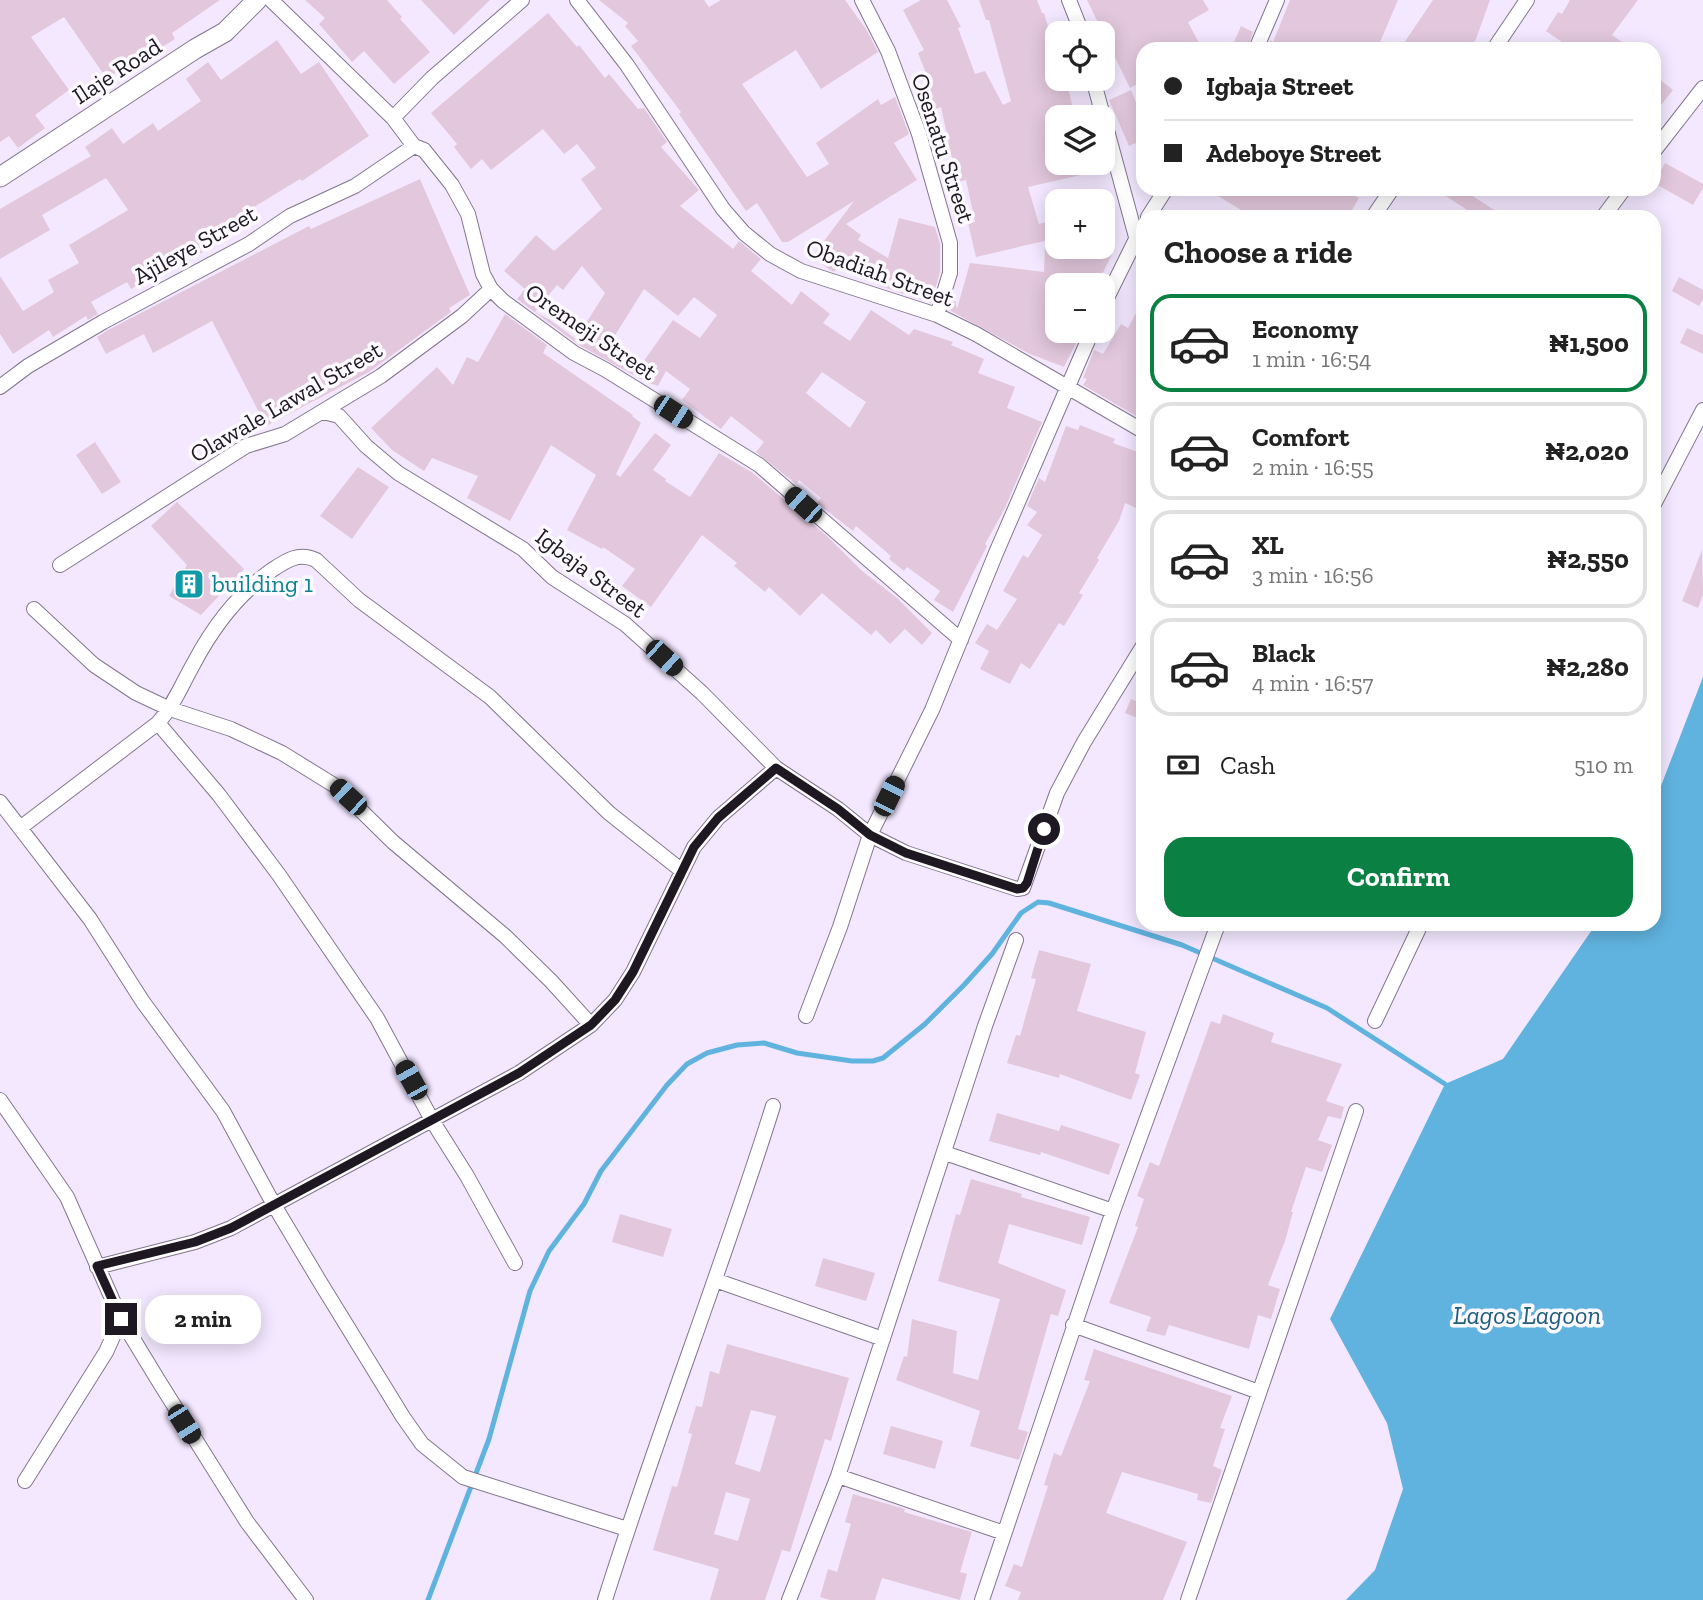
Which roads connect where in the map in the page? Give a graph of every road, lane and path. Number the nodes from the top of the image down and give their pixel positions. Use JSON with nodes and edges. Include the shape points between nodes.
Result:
{"nodes":[{"id":1,"x":257,"y":0,"type":"edge"},
{"id":2,"x":271,"y":0,"type":"edge"},
{"id":3,"x":522,"y":0,"type":"edge"},
{"id":4,"x":577,"y":0,"type":"edge"},
{"id":5,"x":862,"y":0,"type":"edge"},
{"id":6,"x":1069,"y":0,"type":"edge"},
{"id":7,"x":1277,"y":0,"type":"edge"},
{"id":8,"x":1527,"y":0,"type":"edge"},
{"id":9,"x":1077,"y":21,"type":"edge"},
{"id":10,"x":1259,"y":42,"type":"edge"},
{"id":11,"x":1499,"y":42,"type":"edge"},
{"id":12,"x":1703,"y":88,"type":"edge"},
{"id":13,"x":1097,"y":91,"type":"edge"},
{"id":14,"x":393,"y":117,"type":"junction"},
{"id":15,"x":1661,"y":142,"type":"edge"},
{"id":16,"x":414,"y":146,"type":"junction"},
{"id":17,"x":0,"y":177,"type":"edge"},
{"id":18,"x":1136,"y":219,"type":"edge"},
{"id":19,"x":1136,"y":240,"type":"edge"},
{"id":20,"x":1115,"y":282,"type":"edge"},
{"id":21,"x":491,"y":289,"type":"junction"},
{"id":22,"x":937,"y":315,"type":"junction"},
{"id":23,"x":1087,"y":343,"type":"edge"},
{"id":24,"x":0,"y":387,"type":"edge"},
{"id":25,"x":1067,"y":387,"type":"junction"},
{"id":26,"x":1703,"y":410,"type":"edge"},
{"id":27,"x":324,"y":412,"type":"junction"},
{"id":28,"x":1136,"y":427,"type":"edge"},
{"id":29,"x":1661,"y":491,"type":"edge"},
{"id":30,"x":60,"y":565,"type":"dead end"},
{"id":31,"x":34,"y":609,"type":"dead end"},
{"id":32,"x":961,"y":640,"type":"junction"},
{"id":33,"x":1136,"y":657,"type":"edge"},
{"id":34,"x":170,"y":709,"type":"junction"},
{"id":35,"x":159,"y":723,"type":"junction"},
{"id":36,"x":776,"y":768,"type":"junction"},
{"id":37,"x":0,"y":803,"type":"edge"},
{"id":38,"x":20,"y":828,"type":"junction"},
{"id":39,"x":870,"y":835,"type":"junction"},
{"id":40,"x":681,"y":870,"type":"junction"},
{"id":41,"x":1215,"y":931,"type":"edge"},
{"id":42,"x":1418,"y":931,"type":"edge"},
{"id":43,"x":1016,"y":940,"type":"dead end"},
{"id":44,"x":806,"y":1016,"type":"dead end"},
{"id":45,"x":1375,"y":1021,"type":"dead end"},
{"id":46,"x":591,"y":1025,"type":"junction"},
{"id":47,"x":0,"y":1100,"type":"edge"},
{"id":48,"x":773,"y":1106,"type":"dead end"},
{"id":49,"x":1356,"y":1111,"type":"dead end"},
{"id":50,"x":433,"y":1122,"type":"junction"},
{"id":51,"x":945,"y":1153,"type":"junction"},
{"id":52,"x":274,"y":1205,"type":"junction"},
{"id":53,"x":1113,"y":1211,"type":"junction"},
{"id":54,"x":515,"y":1263,"type":"dead end"},
{"id":55,"x":97,"y":1266,"type":"junction"},
{"id":56,"x":715,"y":1280,"type":"junction"},
{"id":57,"x":121,"y":1319,"type":"junction"},
{"id":58,"x":1073,"y":1325,"type":"junction"},
{"id":59,"x":883,"y":1339,"type":"junction"},
{"id":60,"x":1259,"y":1392,"type":"junction"},
{"id":61,"x":838,"y":1476,"type":"junction"},
{"id":62,"x":25,"y":1481,"type":"dead end"},
{"id":63,"x":627,"y":1529,"type":"junction"},
{"id":64,"x":1004,"y":1533,"type":"junction"},
{"id":65,"x":306,"y":1600,"type":"edge"},
{"id":66,"x":605,"y":1600,"type":"edge"},
{"id":67,"x":789,"y":1600,"type":"edge"},
{"id":68,"x":982,"y":1600,"type":"edge"},
{"id":69,"x":1188,"y":1600,"type":"edge"}],
"edges":[{"from":1,"to":17,"type":"street","name":"Ilaje Road","via":[[225,32]]},
{"from":2,"to":14,"type":"street","name":"Oremeji Street"},
{"from":3,"to":14,"type":"street"},
{"from":4,"to":22,"type":"street","name":"Obadiah Street","via":[[744,233],[801,271]]},
{"from":5,"to":22,"type":"street","name":"Osenatu Street","via":[[888,51],[919,134],[950,243],[950,273]]},
{"from":6,"to":9,"type":"street"},
{"from":7,"to":10,"type":"street"},
{"from":8,"to":11,"type":"street"},
{"from":12,"to":15,"type":"street"},
{"from":13,"to":18,"type":"street"},
{"from":14,"to":16,"type":"street","name":"Oremeji Street"},
{"from":16,"to":21,"type":"street","name":"Oremeji Street","via":[[424,150],[452,185],[468,214]]},
{"from":16,"to":24,"type":"street","name":"Ajileye Street","via":[[355,186],[290,216],[249,244],[28,366]]},
{"from":19,"to":20,"type":"street"},
{"from":21,"to":27,"type":"street","name":"Olawale Lawal Street","via":[[424,346]]},
{"from":21,"to":32,"type":"street","name":"Oremeji Street","via":[[574,352],[759,465]]},
{"from":22,"to":25,"type":"street","name":"Obadiah Street"},
{"from":23,"to":25,"type":"street"},
{"from":25,"to":28,"type":"street","name":"Obadiah Street"},
{"from":25,"to":32,"type":"street"},
{"from":26,"to":29,"type":"street"},
{"from":27,"to":30,"type":"street","name":"Olawale Lawal Street","via":[[285,434],[246,446]]},
{"from":27,"to":36,"type":"street","name":"Igbaja Street","via":[[339,416],[398,473],[523,549],[552,577],[625,624]]},
{"from":31,"to":34,"type":"street","via":[[94,665]]},
{"from":32,"to":39,"type":"street"},
{"from":33,"to":39,"type":"street","name":"Igbaja Street","via":[[1057,793],[1023,888],[906,853]]},
{"from":34,"to":35,"type":"street"},
{"from":34,"to":40,"type":"street","via":[[216,625],[243,594],[287,559],[308,556],[359,600],[490,696],[609,814]]},
{"from":34,"to":46,"type":"street","via":[[252,738],[337,787],[393,842],[505,936]]},
{"from":35,"to":38,"type":"street"},
{"from":35,"to":50,"type":"street","via":[[279,875],[377,1018]]},
{"from":36,"to":39,"type":"street","name":"Igbaja Street"},
{"from":36,"to":40,"type":"street","via":[[718,818]]},
{"from":37,"to":38,"type":"street"},
{"from":38,"to":52,"type":"street","via":[[90,919],[143,1002],[223,1111]]},
{"from":39,"to":44,"type":"street"},
{"from":40,"to":46,"type":"street","via":[[633,972]]},
{"from":41,"to":53,"type":"street"},
{"from":42,"to":45,"type":"street"},
{"from":43,"to":51,"type":"street"},
{"from":46,"to":50,"type":"street"},
{"from":47,"to":55,"type":"street","via":[[67,1197]]},
{"from":48,"to":56,"type":"street"},
{"from":49,"to":60,"type":"street"},
{"from":50,"to":52,"type":"street"},
{"from":50,"to":54,"type":"street"},
{"from":51,"to":53,"type":"street"},
{"from":51,"to":59,"type":"street"},
{"from":52,"to":55,"type":"street","via":[[195,1242]]},
{"from":52,"to":63,"type":"street","via":[[422,1444],[463,1477]]},
{"from":53,"to":58,"type":"street"},
{"from":55,"to":57,"type":"street"},
{"from":56,"to":59,"type":"street"},
{"from":56,"to":63,"type":"street"},
{"from":57,"to":62,"type":"street","via":[[106,1352]]},
{"from":57,"to":65,"type":"street","via":[[247,1522]]},
{"from":58,"to":60,"type":"street"},
{"from":58,"to":64,"type":"street"},
{"from":59,"to":61,"type":"street"},
{"from":60,"to":69,"type":"street"},
{"from":61,"to":64,"type":"street"},
{"from":61,"to":67,"type":"street"},
{"from":63,"to":66,"type":"street"},
{"from":64,"to":68,"type":"street"}]}
